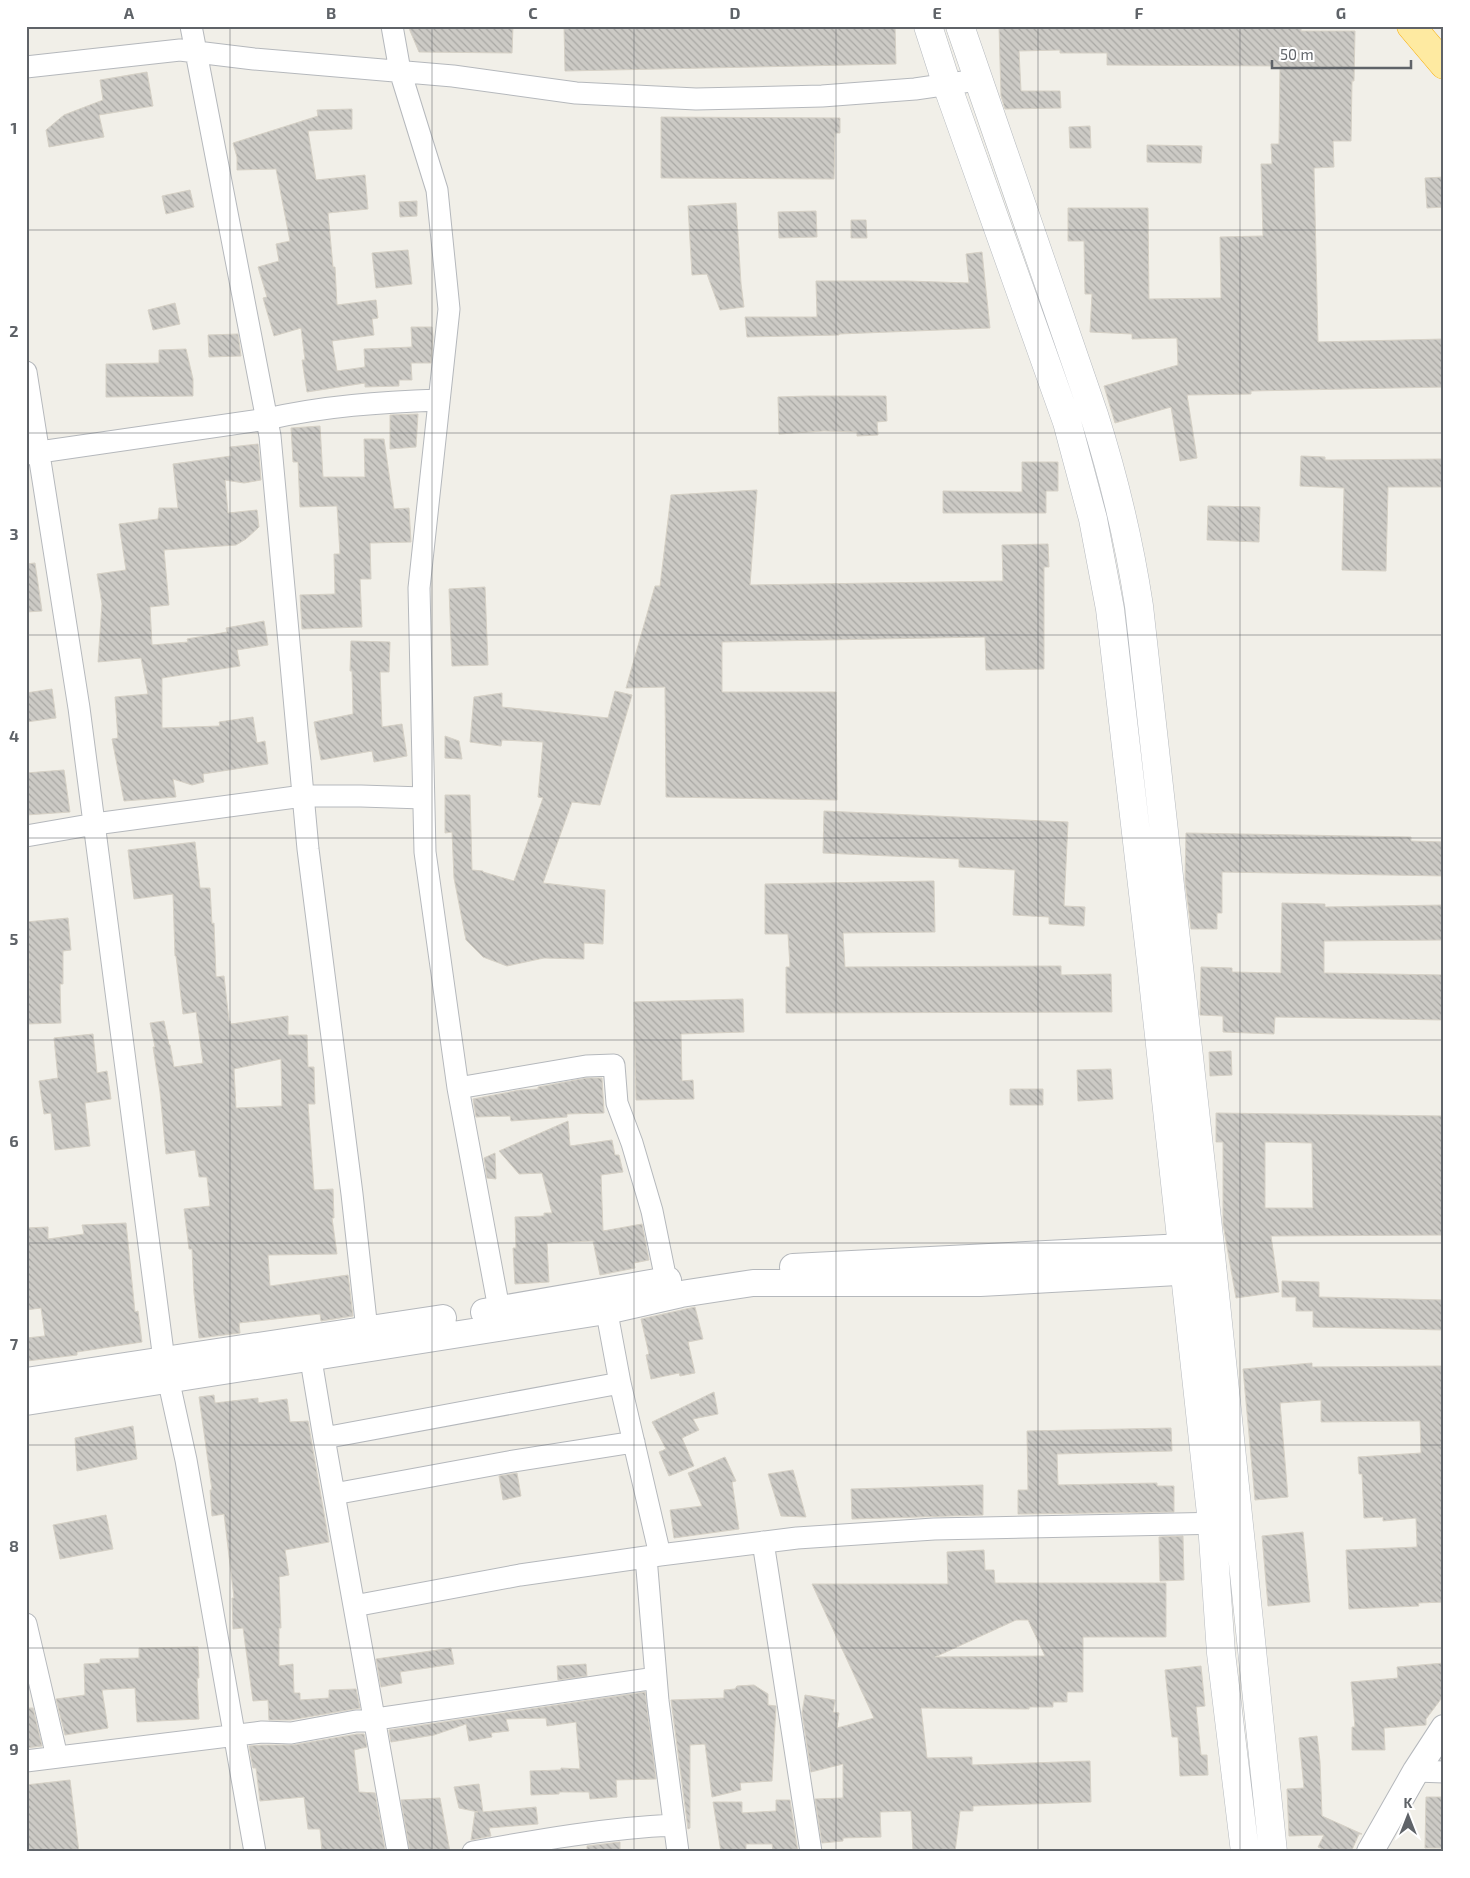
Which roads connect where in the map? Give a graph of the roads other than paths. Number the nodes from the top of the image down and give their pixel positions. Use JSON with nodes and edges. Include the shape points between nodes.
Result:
{"nodes":[{"id":1,"x":191,"y":26,"type":"edge"},
{"id":2,"x":392,"y":26,"type":"edge"},
{"id":3,"x":928,"y":26,"type":"edge"},
{"id":4,"x":960,"y":26,"type":"edge"},
{"id":5,"x":1410,"y":26,"type":"edge"},
{"id":6,"x":195,"y":52,"type":"junction"},
{"id":7,"x":1444,"y":65,"type":"edge"},
{"id":8,"x":26,"y":67,"type":"edge"},
{"id":9,"x":400,"y":72,"type":"junction"},
{"id":10,"x":977,"y":80,"type":"junction"},
{"id":11,"x":947,"y":85,"type":"junction"},
{"id":12,"x":26,"y":372,"type":"edge"},
{"id":13,"x":439,"y":400,"type":"junction"},
{"id":14,"x":267,"y":419,"type":"junction"},
{"id":15,"x":33,"y":453,"type":"edge"},
{"id":16,"x":303,"y":796,"type":"junction"},
{"id":17,"x":423,"y":798,"type":"junction"},
{"id":18,"x":95,"y":824,"type":"junction"},
{"id":19,"x":26,"y":836,"type":"edge"},
{"id":20,"x":458,"y":1088,"type":"junction"},
{"id":21,"x":1211,"y":1258,"type":"junction"},
{"id":22,"x":1183,"y":1259,"type":"junction"},
{"id":23,"x":666,"y":1280,"type":"junction"},
{"id":24,"x":604,"y":1301,"type":"junction"},
{"id":25,"x":499,"y":1310,"type":"junction"},
{"id":26,"x":367,"y":1330,"type":"junction"},
{"id":27,"x":309,"y":1348,"type":"junction"},
{"id":28,"x":166,"y":1370,"type":"junction"},
{"id":29,"x":26,"y":1380,"type":"edge"},
{"id":30,"x":620,"y":1383,"type":"junction"},
{"id":31,"x":26,"y":1402,"type":"edge"},
{"id":32,"x":324,"y":1438,"type":"junction"},
{"id":33,"x":634,"y":1442,"type":"junction"},
{"id":34,"x":334,"y":1494,"type":"junction"},
{"id":35,"x":1239,"y":1522,"type":"junction"},
{"id":36,"x":1212,"y":1523,"type":"junction"},
{"id":37,"x":763,"y":1542,"type":"junction"},
{"id":38,"x":653,"y":1556,"type":"junction"},
{"id":39,"x":354,"y":1606,"type":"junction"},
{"id":40,"x":26,"y":1624,"type":"edge"},
{"id":41,"x":656,"y":1678,"type":"junction"},
{"id":42,"x":374,"y":1721,"type":"junction"},
{"id":43,"x":1444,"y":1728,"type":"edge"},
{"id":44,"x":234,"y":1736,"type":"junction"},
{"id":45,"x":57,"y":1757,"type":"junction"},
{"id":46,"x":26,"y":1761,"type":"edge"},
{"id":47,"x":1416,"y":1771,"type":"junction"},
{"id":48,"x":1444,"y":1772,"type":"edge"},
{"id":49,"x":674,"y":1825,"type":"junction"},
{"id":50,"x":255,"y":1852,"type":"edge"},
{"id":51,"x":398,"y":1852,"type":"edge"},
{"id":52,"x":473,"y":1852,"type":"edge"},
{"id":53,"x":678,"y":1852,"type":"edge"},
{"id":54,"x":811,"y":1852,"type":"edge"},
{"id":55,"x":1245,"y":1852,"type":"edge"},
{"id":56,"x":1273,"y":1852,"type":"edge"},
{"id":57,"x":1370,"y":1852,"type":"edge"}],
"edges":[{"from":1,"to":6,"type":"street"},
{"from":2,"to":9,"type":"street"},
{"from":3,"to":11,"type":"main road"},
{"from":4,"to":10,"type":"main road"},
{"from":5,"to":7,"type":"highway"},
{"from":6,"to":8,"type":"street","via":[[180,50]]},
{"from":6,"to":9,"type":"street"},
{"from":6,"to":14,"type":"street"},
{"from":9,"to":11,"type":"street","via":[[576,93],[696,99],[822,96]]},
{"from":9,"to":13,"type":"street","via":[[436,190],[449,309]]},
{"from":10,"to":11,"type":"street"},
{"from":10,"to":21,"type":"main road","via":[[1094,415],[1131,554]]},
{"from":11,"to":22,"type":"main road","via":[[1067,422],[1097,537],[1110,609]]},
{"from":12,"to":15,"type":"street"},
{"from":13,"to":14,"type":"street","via":[[378,402],[306,410]]},
{"from":13,"to":17,"type":"street","via":[[418,588]]},
{"from":14,"to":15,"type":"street"},
{"from":14,"to":16,"type":"street"},
{"from":15,"to":18,"type":"street","via":[[80,708]]},
{"from":16,"to":17,"type":"street"},
{"from":16,"to":18,"type":"street"},
{"from":16,"to":26,"type":"street"},
{"from":17,"to":20,"type":"street","via":[[425,852]]},
{"from":18,"to":19,"type":"street"},
{"from":18,"to":28,"type":"street"},
{"from":20,"to":23,"type":"street","via":[[586,1066],[614,1065],[617,1102],[652,1211]]},
{"from":20,"to":25,"type":"street"},
{"from":21,"to":22,"type":"street"},
{"from":21,"to":35,"type":"main road"},
{"from":22,"to":23,"type":"street","via":[[797,1266]]},
{"from":22,"to":24,"type":"street","via":[[980,1284],[753,1283]]},
{"from":22,"to":36,"type":"main road"},
{"from":23,"to":24,"type":"street"},
{"from":24,"to":25,"type":"street"},
{"from":24,"to":27,"type":"street"},
{"from":24,"to":30,"type":"street"},
{"from":25,"to":26,"type":"street"},
{"from":26,"to":27,"type":"street"},
{"from":27,"to":28,"type":"street"},
{"from":27,"to":32,"type":"street"},
{"from":28,"to":29,"type":"street"},
{"from":28,"to":31,"type":"street"},
{"from":28,"to":44,"type":"street","via":[[186,1460]]},
{"from":30,"to":32,"type":"street"},
{"from":30,"to":33,"type":"street"},
{"from":32,"to":34,"type":"street"},
{"from":33,"to":34,"type":"street"},
{"from":33,"to":38,"type":"street"},
{"from":34,"to":39,"type":"street"},
{"from":35,"to":36,"type":"street"},
{"from":35,"to":56,"type":"main road"},
{"from":36,"to":37,"type":"street","via":[[934,1529]]},
{"from":36,"to":55,"type":"main road","via":[[1221,1653]]},
{"from":37,"to":38,"type":"street"},
{"from":37,"to":54,"type":"street"},
{"from":38,"to":39,"type":"street","via":[[520,1575]]},
{"from":38,"to":41,"type":"street"},
{"from":39,"to":42,"type":"street"},
{"from":40,"to":45,"type":"street"},
{"from":41,"to":42,"type":"street"},
{"from":41,"to":49,"type":"street"},
{"from":42,"to":44,"type":"street"},
{"from":42,"to":51,"type":"street"},
{"from":43,"to":47,"type":"street"},
{"from":44,"to":45,"type":"street"},
{"from":44,"to":50,"type":"street"},
{"from":45,"to":46,"type":"street"},
{"from":47,"to":48,"type":"street"},
{"from":47,"to":57,"type":"street"},
{"from":49,"to":52,"type":"street","via":[[553,1838]]},
{"from":49,"to":53,"type":"street"}]}
